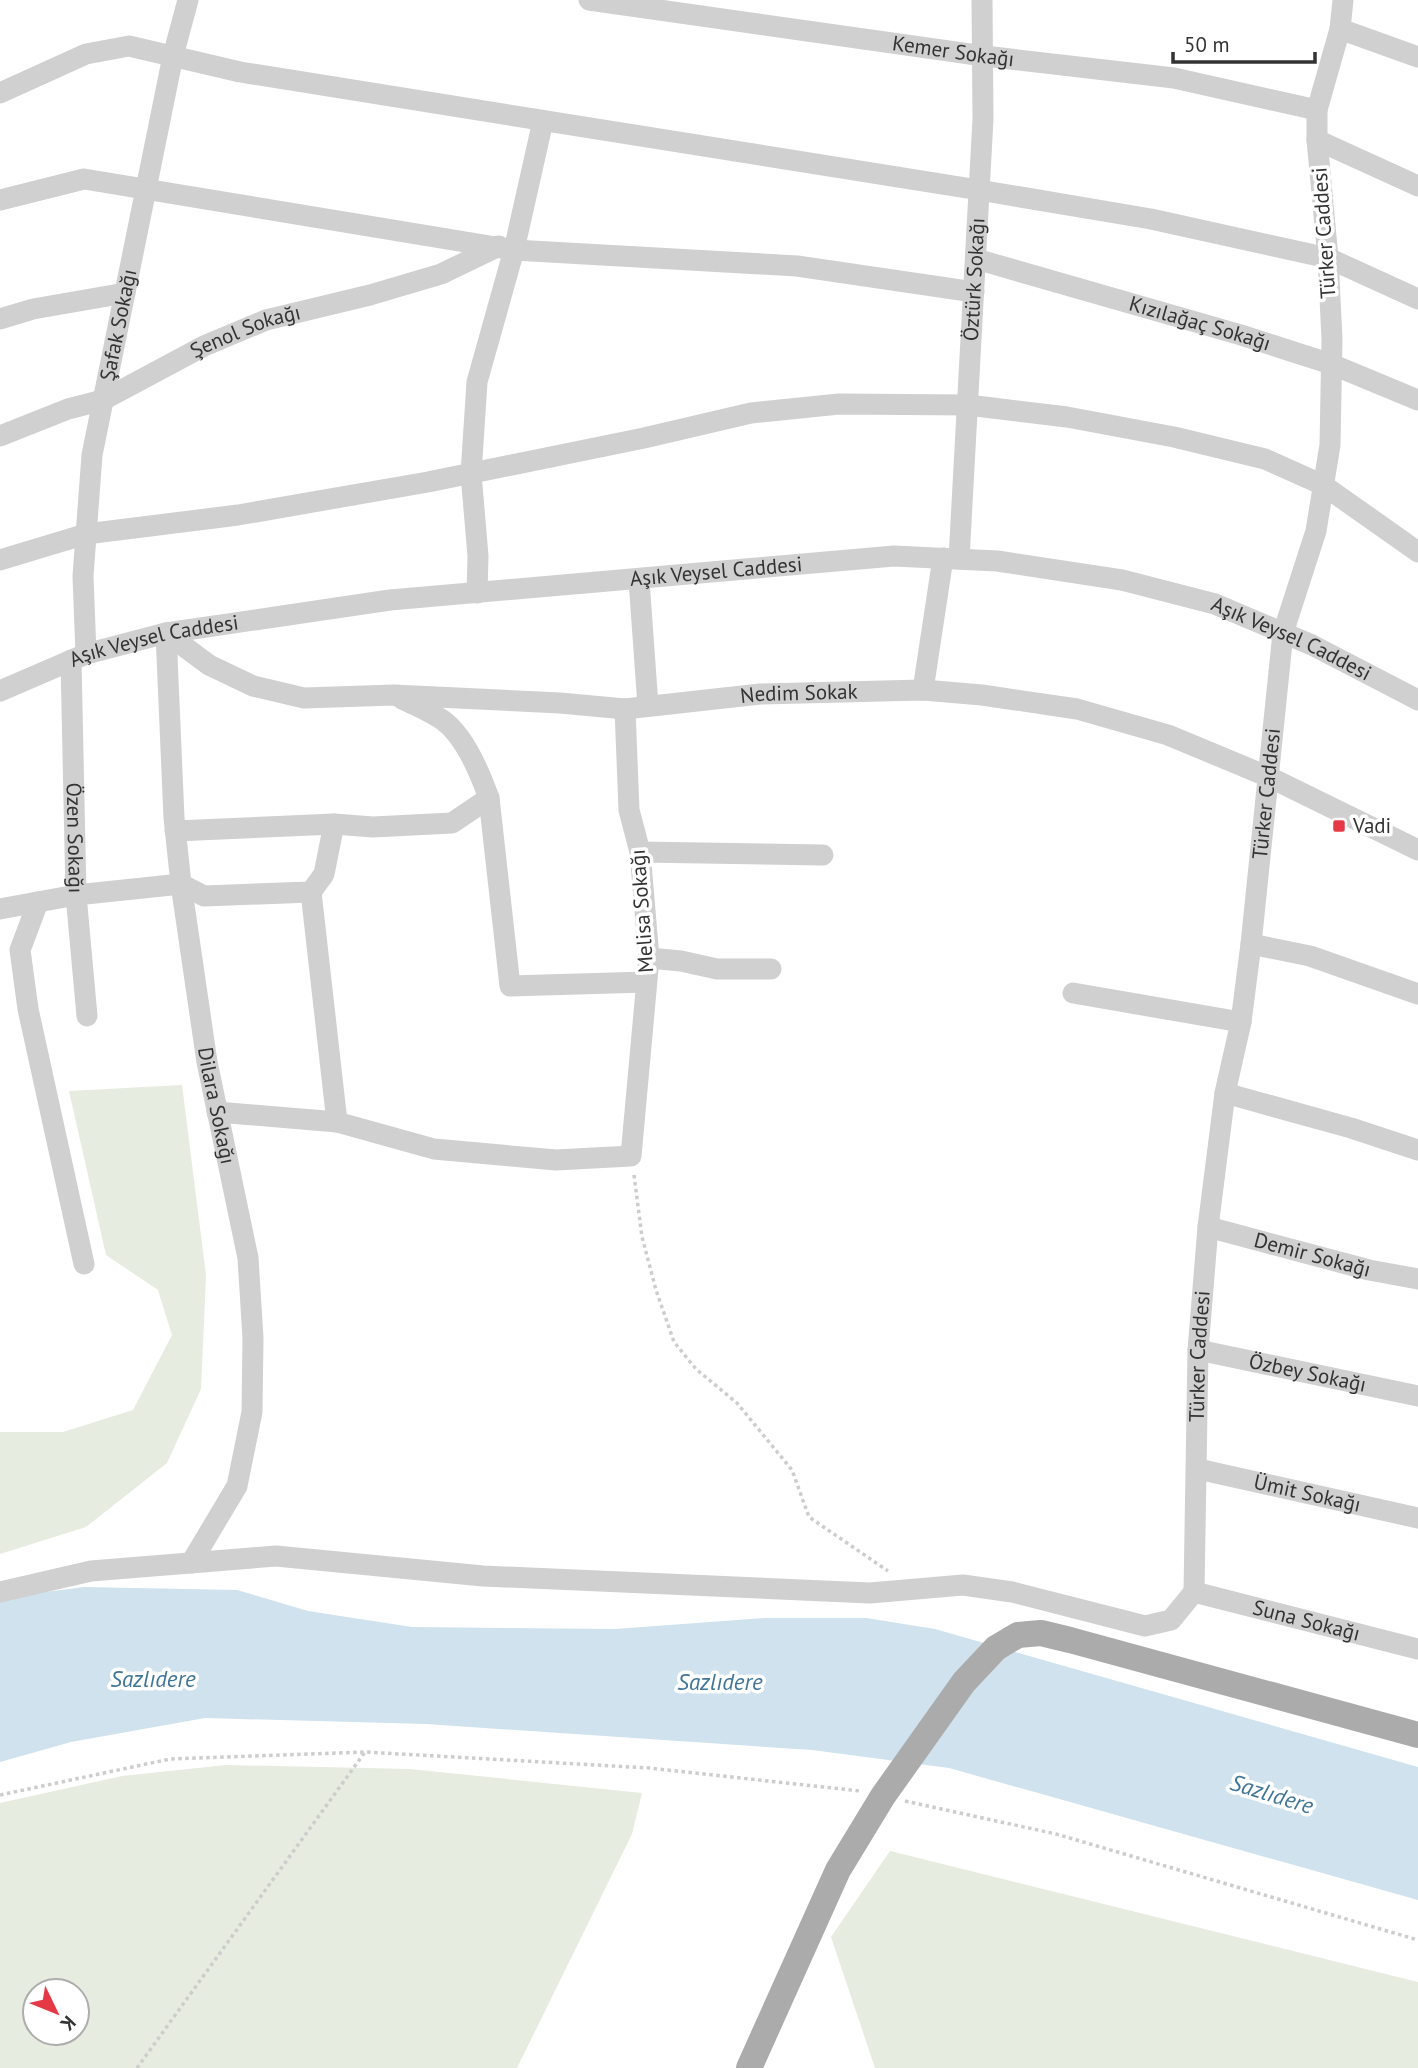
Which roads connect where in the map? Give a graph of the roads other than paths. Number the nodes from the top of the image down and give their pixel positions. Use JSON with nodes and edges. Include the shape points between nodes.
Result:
{"nodes":[{"id":1,"x":188,"y":0,"type":"edge"},
{"id":2,"x":589,"y":0,"type":"edge"},
{"id":3,"x":982,"y":0,"type":"edge"},
{"id":4,"x":1343,"y":0,"type":"edge"},
{"id":5,"x":1339,"y":29,"type":"junction"},
{"id":6,"x":173,"y":56,"type":"junction"},
{"id":7,"x":984,"y":56,"type":"junction"},
{"id":8,"x":1418,"y":57,"type":"edge"},
{"id":9,"x":0,"y":93,"type":"edge"},
{"id":10,"x":1317,"y":110,"type":"junction"},
{"id":11,"x":542,"y":121,"type":"junction"},
{"id":12,"x":1317,"y":141,"type":"junction"},
{"id":13,"x":1418,"y":186,"type":"edge"},
{"id":14,"x":146,"y":189,"type":"junction"},
{"id":15,"x":979,"y":190,"type":"junction"},
{"id":16,"x":0,"y":200,"type":"edge"},
{"id":17,"x":506,"y":248,"type":"junction"},
{"id":18,"x":1328,"y":258,"type":"junction"},
{"id":19,"x":976,"y":259,"type":"junction"},
{"id":20,"x":974,"y":292,"type":"junction"},
{"id":21,"x":125,"y":293,"type":"junction"},
{"id":22,"x":1418,"y":299,"type":"edge"},
{"id":23,"x":0,"y":319,"type":"edge"},
{"id":24,"x":1331,"y":364,"type":"junction"},
{"id":25,"x":103,"y":400,"type":"junction"},
{"id":26,"x":1418,"y":400,"type":"edge"},
{"id":27,"x":968,"y":405,"type":"junction"},
{"id":28,"x":0,"y":436,"type":"edge"},
{"id":29,"x":471,"y":474,"type":"junction"},
{"id":30,"x":1323,"y":485,"type":"junction"},
{"id":31,"x":86,"y":534,"type":"junction"},
{"id":32,"x":1418,"y":552,"type":"edge"},
{"id":33,"x":951,"y":559,"type":"junction"},
{"id":34,"x":0,"y":561,"type":"edge"},
{"id":35,"x":639,"y":580,"type":"junction"},
{"id":36,"x":477,"y":593,"type":"junction"},
{"id":37,"x":166,"y":633,"type":"junction"},
{"id":38,"x":1283,"y":634,"type":"junction"},
{"id":39,"x":79,"y":657,"type":"junction"},
{"id":40,"x":923,"y":690,"type":"junction"},
{"id":41,"x":0,"y":691,"type":"edge"},
{"id":42,"x":394,"y":695,"type":"junction"},
{"id":43,"x":1418,"y":700,"type":"edge"},
{"id":44,"x":649,"y":706,"type":"junction"},
{"id":45,"x":625,"y":709,"type":"junction"},
{"id":46,"x":1269,"y":777,"type":"junction"},
{"id":47,"x":489,"y":798,"type":"junction"},
{"id":48,"x":334,"y":824,"type":"junction"},
{"id":49,"x":175,"y":831,"type":"junction"},
{"id":50,"x":1418,"y":850,"type":"edge"},
{"id":51,"x":640,"y":852,"type":"junction"},
{"id":52,"x":823,"y":855,"type":"dead end"},
{"id":53,"x":181,"y":884,"type":"junction"},
{"id":54,"x":311,"y":892,"type":"junction"},
{"id":55,"x":76,"y":894,"type":"junction"},
{"id":56,"x":38,"y":902,"type":"junction"},
{"id":57,"x":0,"y":909,"type":"edge"},
{"id":58,"x":1251,"y":944,"type":"junction"},
{"id":59,"x":649,"y":958,"type":"junction"},
{"id":60,"x":771,"y":969,"type":"dead end"},
{"id":61,"x":646,"y":982,"type":"junction"},
{"id":62,"x":1073,"y":993,"type":"dead end"},
{"id":63,"x":1418,"y":994,"type":"edge"},
{"id":64,"x":87,"y":1016,"type":"dead end"},
{"id":65,"x":1241,"y":1022,"type":"junction"},
{"id":66,"x":1225,"y":1094,"type":"junction"},
{"id":67,"x":217,"y":1112,"type":"junction"},
{"id":68,"x":338,"y":1122,"type":"junction"},
{"id":69,"x":1418,"y":1150,"type":"edge"},
{"id":70,"x":1208,"y":1227,"type":"junction"},
{"id":71,"x":84,"y":1264,"type":"dead end"},
{"id":72,"x":1418,"y":1279,"type":"edge"},
{"id":73,"x":1198,"y":1350,"type":"junction"},
{"id":74,"x":1418,"y":1396,"type":"edge"},
{"id":75,"x":1198,"y":1469,"type":"junction"},
{"id":76,"x":1418,"y":1518,"type":"edge"},
{"id":77,"x":191,"y":1563,"type":"junction"},
{"id":78,"x":0,"y":1592,"type":"edge"},
{"id":79,"x":1194,"y":1592,"type":"junction"},
{"id":80,"x":1418,"y":1649,"type":"edge"},
{"id":81,"x":1418,"y":1735,"type":"edge"},
{"id":82,"x":749,"y":2068,"type":"edge"}],
"edges":[{"from":1,"to":6,"type":"street","name":"Şafak Sokağı"},
{"from":2,"to":7,"type":"street","name":"Kemer Sokağı"},
{"from":3,"to":7,"type":"street","name":"Öztürk Sokağı"},
{"from":4,"to":5,"type":"street","name":"Türker Caddesi"},
{"from":5,"to":8,"type":"street"},
{"from":5,"to":10,"type":"street","name":"Türker Caddesi"},
{"from":6,"to":9,"type":"street","via":[[129,46],[86,54]]},
{"from":6,"to":11,"type":"street","via":[[240,72]]},
{"from":6,"to":14,"type":"street","name":"Şafak Sokağı"},
{"from":7,"to":10,"type":"street","name":"Kemer Sokağı","via":[[1174,78]]},
{"from":7,"to":15,"type":"street","name":"Öztürk Sokağı"},
{"from":10,"to":12,"type":"street","name":"Türker Caddesi"},
{"from":11,"to":15,"type":"street"},
{"from":11,"to":17,"type":"street"},
{"from":12,"to":13,"type":"street"},
{"from":12,"to":18,"type":"street","name":"Türker Caddesi"},
{"from":14,"to":16,"type":"street","via":[[84,179]]},
{"from":14,"to":17,"type":"street"},
{"from":14,"to":21,"type":"street","name":"Şafak Sokağı"},
{"from":15,"to":18,"type":"street","via":[[1151,219]]},
{"from":15,"to":19,"type":"street","name":"Öztürk Sokağı"},
{"from":17,"to":20,"type":"street","via":[[797,266]]},
{"from":17,"to":25,"type":"street","name":"Şenol Sokağı","via":[[441,274],[266,320],[204,346]]},
{"from":17,"to":29,"type":"street","via":[[477,382]]},
{"from":18,"to":22,"type":"street"},
{"from":18,"to":24,"type":"street","name":"Türker Caddesi"},
{"from":19,"to":20,"type":"street","name":"Öztürk Sokağı"},
{"from":19,"to":24,"type":"street","name":"Kızılağaç Sokağı"},
{"from":20,"to":27,"type":"street","name":"Öztürk Sokağı"},
{"from":21,"to":23,"type":"street"},
{"from":21,"to":25,"type":"street","name":"Şafak Sokağı"},
{"from":24,"to":26,"type":"street","name":"Kızılağaç Sokağı"},
{"from":24,"to":30,"type":"street","name":"Türker Caddesi","via":[[1330,445]]},
{"from":25,"to":28,"type":"street","name":"Şenol Sokağı"},
{"from":25,"to":31,"type":"street","name":"Şafak Sokağı","via":[[92,455]]},
{"from":27,"to":29,"type":"street","via":[[839,404],[751,413]]},
{"from":27,"to":30,"type":"street","via":[[1174,437],[1265,459]]},
{"from":27,"to":33,"type":"street","name":"Öztürk Sokağı"},
{"from":29,"to":31,"type":"street","via":[[238,514]]},
{"from":29,"to":36,"type":"street"},
{"from":30,"to":32,"type":"street"},
{"from":30,"to":38,"type":"street","name":"Türker Caddesi","via":[[1316,531]]},
{"from":31,"to":34,"type":"street"},
{"from":31,"to":39,"type":"street","name":"Şafak Sokağı"},
{"from":33,"to":35,"type":"street","name":"Aşık Veysel Caddesi","via":[[894,556]]},
{"from":33,"to":38,"type":"street","name":"Aşık Veysel Caddesi","via":[[997,561],[1122,580],[1215,604]]},
{"from":33,"to":40,"type":"street","name":"Öztürk Sokağı"},
{"from":35,"to":36,"type":"street","name":"Aşık Veysel Caddesi"},
{"from":35,"to":44,"type":"street"},
{"from":36,"to":37,"type":"street","name":"Aşık Veysel Caddesi","via":[[390,600]]},
{"from":37,"to":39,"type":"street","name":"Aşık Veysel Caddesi"},
{"from":37,"to":42,"type":"street","name":"Nedim Sokak","via":[[209,666],[253,686],[304,698]]},
{"from":37,"to":49,"type":"street","name":"Dilara Sokağı"},
{"from":38,"to":43,"type":"street","name":"Aşık Veysel Caddesi"},
{"from":38,"to":46,"type":"street","name":"Türker Caddesi"},
{"from":39,"to":41,"type":"street","name":"Aşık Veysel Caddesi"},
{"from":39,"to":55,"type":"street","name":"Özen Sokağı"},
{"from":40,"to":44,"type":"street","name":"Nedim Sokak","via":[[760,694]]},
{"from":40,"to":46,"type":"street","name":"Nedim Sokak","via":[[1077,709],[1168,735]]},
{"from":42,"to":45,"type":"street","name":"Nedim Sokak"},
{"from":42,"to":47,"type":"street","via":[[443,720],[468,750]]},
{"from":44,"to":45,"type":"street","name":"Nedim Sokak"},
{"from":45,"to":51,"type":"street","name":"Melisa Sokağı","via":[[629,810]]},
{"from":46,"to":50,"type":"street","name":"Nedim Sokak"},
{"from":46,"to":58,"type":"street","name":"Türker Caddesi"},
{"from":47,"to":48,"type":"street","via":[[452,823]]},
{"from":47,"to":61,"type":"street","via":[[510,986]]},
{"from":48,"to":49,"type":"street"},
{"from":48,"to":54,"type":"street","via":[[324,874]]},
{"from":49,"to":53,"type":"street","name":"Dilara Sokağı"},
{"from":51,"to":52,"type":"street"},
{"from":51,"to":59,"type":"street","name":"Melisa Sokağı"},
{"from":53,"to":54,"type":"street","via":[[204,896]]},
{"from":53,"to":55,"type":"street"},
{"from":53,"to":67,"type":"street","name":"Dilara Sokağı"},
{"from":54,"to":68,"type":"street"},
{"from":55,"to":56,"type":"street"},
{"from":55,"to":64,"type":"street","name":"Özen Sokağı"},
{"from":56,"to":57,"type":"street"},
{"from":56,"to":71,"type":"street","via":[[20,950],[28,1009]]},
{"from":58,"to":63,"type":"street","via":[[1310,956]]},
{"from":58,"to":65,"type":"street","name":"Türker Caddesi"},
{"from":59,"to":60,"type":"street","via":[[717,969]]},
{"from":59,"to":61,"type":"street","name":"Melisa Sokağı"},
{"from":61,"to":68,"type":"street","name":"Melisa Sokağı","via":[[631,1156],[556,1160],[435,1149]]},
{"from":62,"to":65,"type":"street"},
{"from":65,"to":66,"type":"street","name":"Türker Caddesi"},
{"from":66,"to":69,"type":"street"},
{"from":66,"to":70,"type":"street","name":"Türker Caddesi"},
{"from":67,"to":68,"type":"street"},
{"from":67,"to":77,"type":"street","name":"Dilara Sokağı","via":[[248,1258],[252,1412],[237,1486]]},
{"from":70,"to":72,"type":"street","name":"Demir Sokağı"},
{"from":70,"to":73,"type":"street","name":"Türker Caddesi"},
{"from":73,"to":74,"type":"street","name":"Özbey Sokağı"},
{"from":73,"to":75,"type":"street","name":"Türker Caddesi"},
{"from":75,"to":76,"type":"street","name":"Ümit Sokağı"},
{"from":75,"to":79,"type":"street","name":"Türker Caddesi"},
{"from":77,"to":78,"type":"street","via":[[91,1571]]},
{"from":77,"to":79,"type":"street","via":[[276,1556],[496,1576],[870,1593],[963,1585],[1012,1592],[1145,1626],[1171,1620]]},
{"from":79,"to":80,"type":"street","name":"Suna Sokağı"},
{"from":81,"to":82,"type":"main road","via":[[1041,1633],[1018,1635],[996,1648],[959,1690],[883,1796],[838,1870]]}]}
